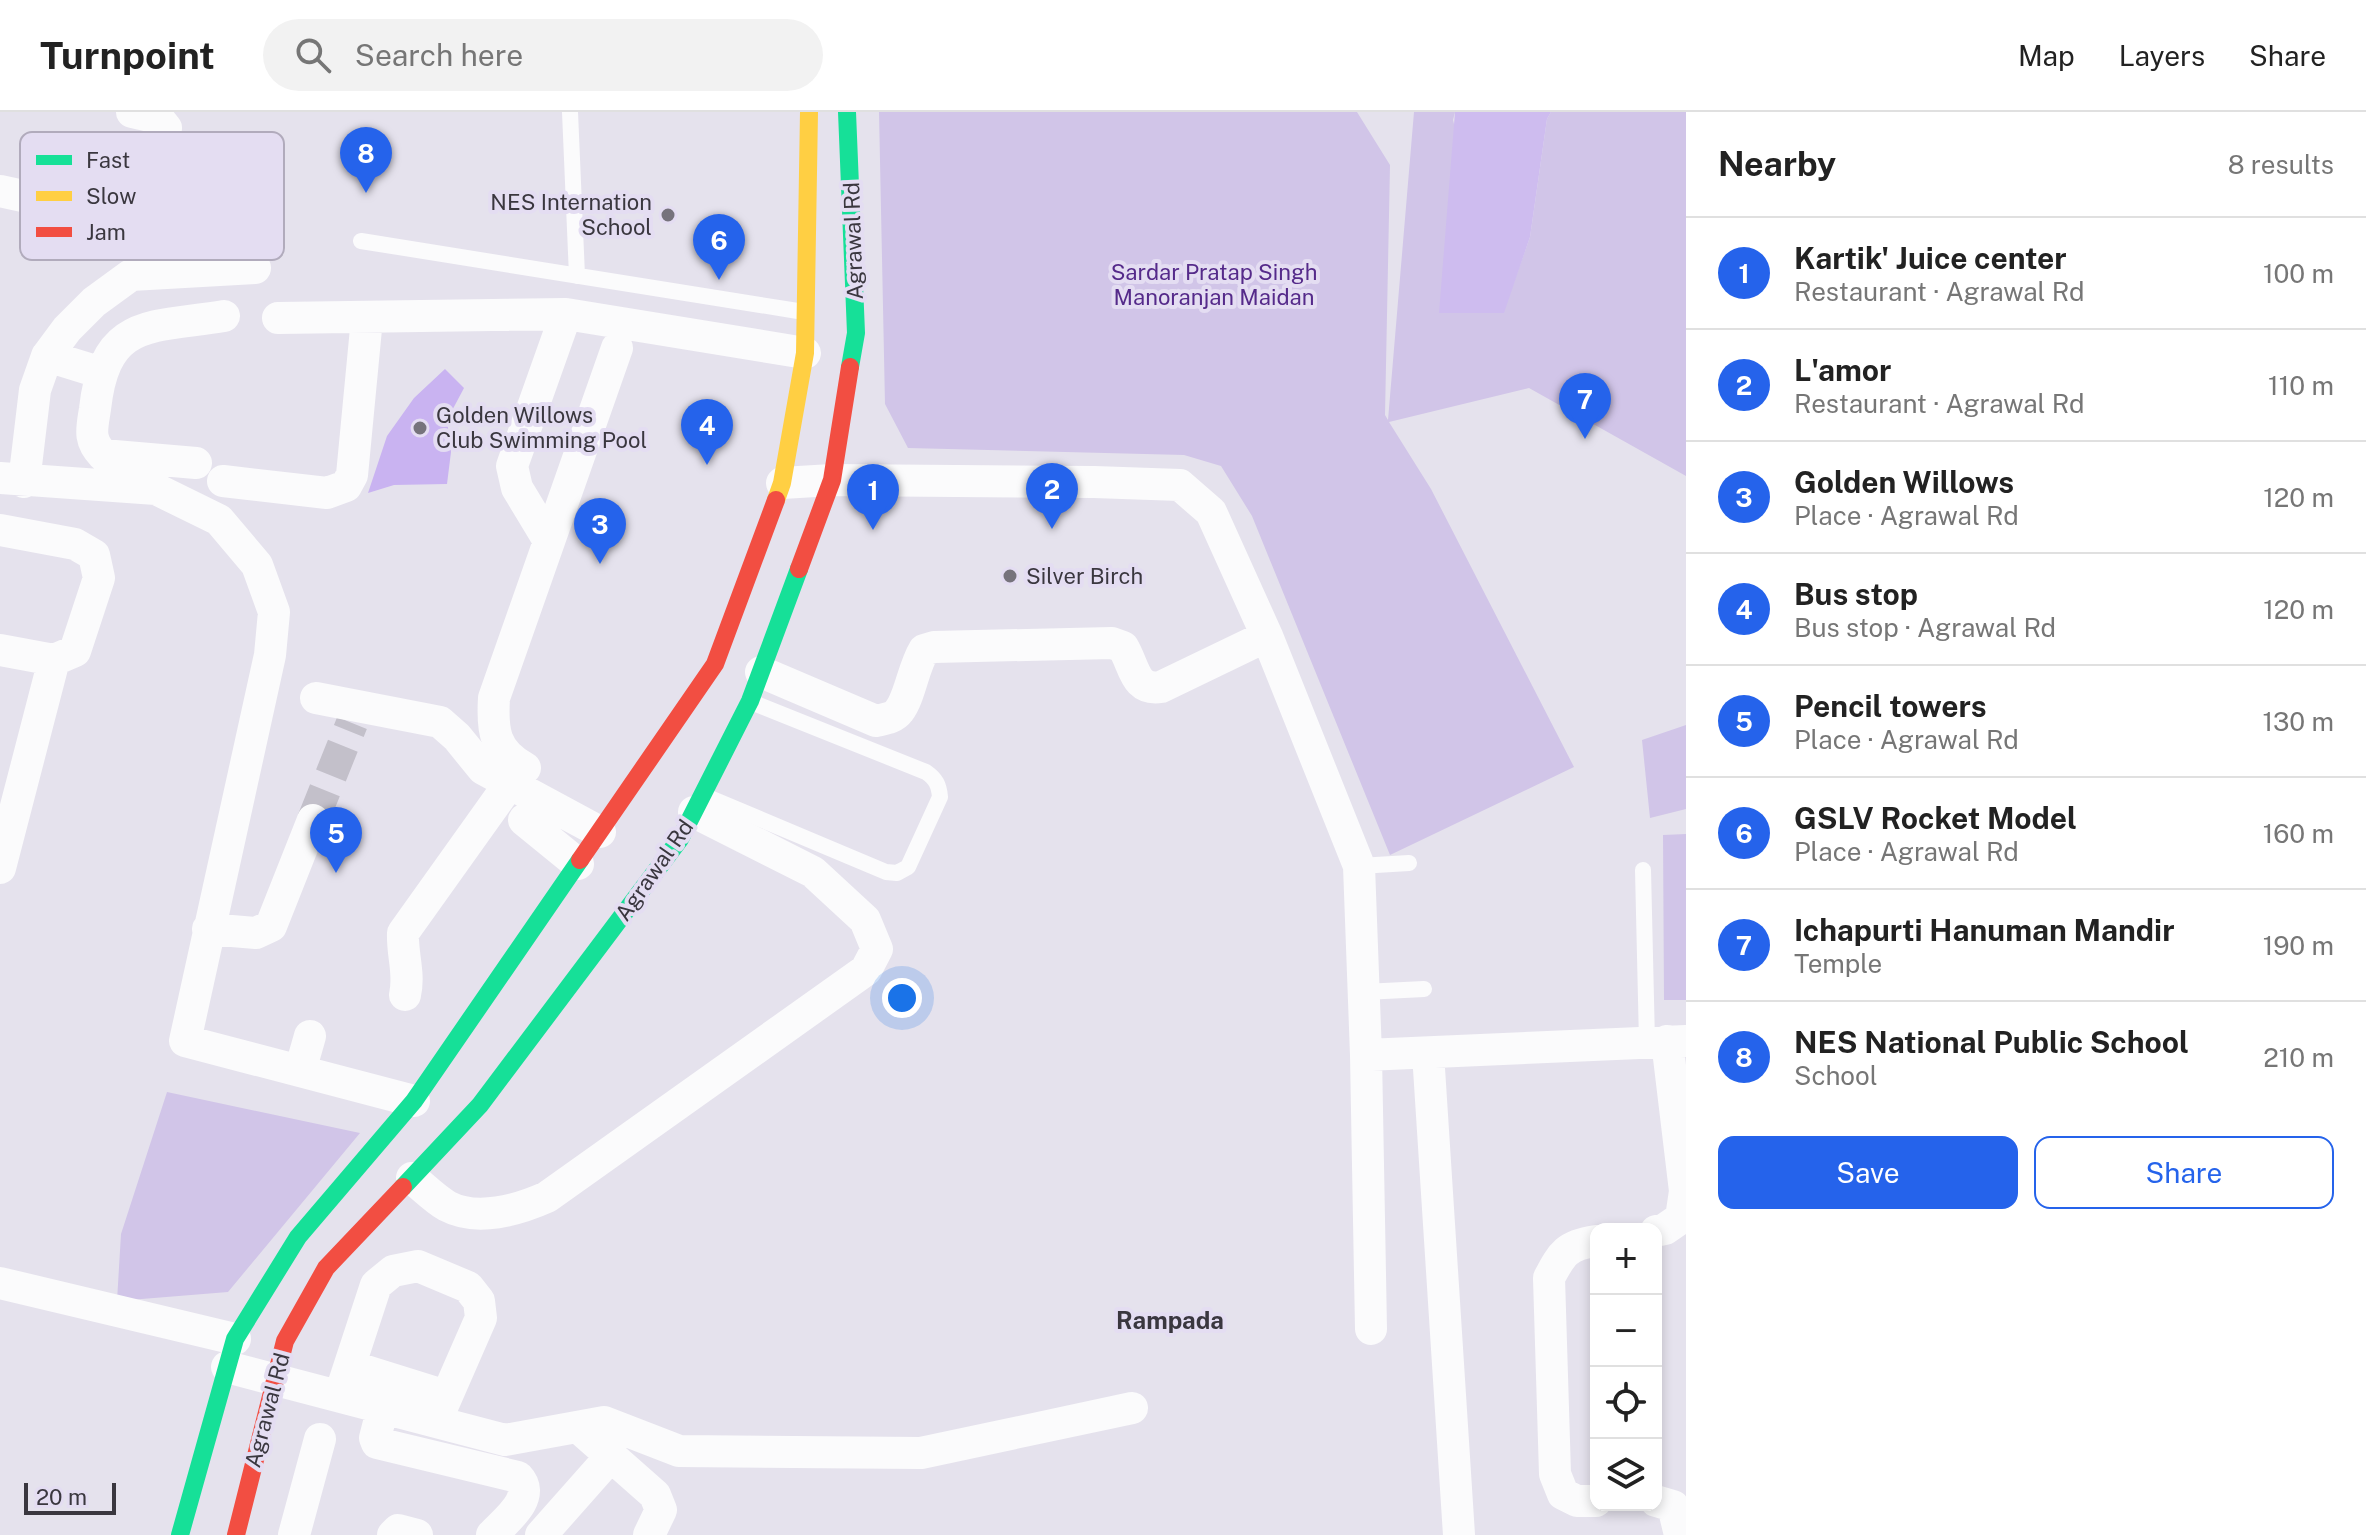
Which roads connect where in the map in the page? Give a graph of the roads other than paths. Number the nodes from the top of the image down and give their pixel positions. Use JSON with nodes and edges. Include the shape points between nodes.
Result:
{"nodes":[{"id":1,"x":132,"y":112,"type":"edge"},
{"id":2,"x":570,"y":112,"type":"edge"},
{"id":3,"x":809,"y":112,"type":"edge"},
{"id":4,"x":847,"y":112,"type":"edge"},
{"id":5,"x":165,"y":132,"type":"edge"},
{"id":6,"x":0,"y":191,"type":"edge"},
{"id":7,"x":20,"y":195,"type":"edge"},
{"id":8,"x":361,"y":241,"type":"dead end"},
{"id":9,"x":255,"y":268,"type":"dead end"},
{"id":10,"x":577,"y":276,"type":"junction"},
{"id":11,"x":805,"y":313,"type":"junction"},
{"id":12,"x":566,"y":314,"type":"junction"},
{"id":13,"x":224,"y":316,"type":"dead end"},
{"id":14,"x":278,"y":318,"type":"dead end"},
{"id":15,"x":367,"y":318,"type":"junction"},
{"id":16,"x":617,"y":348,"type":"dead end"},
{"id":17,"x":805,"y":353,"type":"junction"},
{"id":18,"x":47,"y":356,"type":"junction"},
{"id":19,"x":102,"y":373,"type":"junction"},
{"id":20,"x":196,"y":463,"type":"dead end"},
{"id":21,"x":12,"y":480,"type":"edge"},
{"id":22,"x":832,"y":480,"type":"junction"},
{"id":23,"x":223,"y":481,"type":"dead end"},
{"id":24,"x":782,"y":483,"type":"junction"},
{"id":25,"x":0,"y":530,"type":"edge"},
{"id":26,"x":549,"y":541,"type":"junction"},
{"id":27,"x":1267,"y":636,"type":"junction"},
{"id":28,"x":0,"y":650,"type":"edge"},
{"id":29,"x":54,"y":660,"type":"junction"},
{"id":30,"x":756,"y":686,"type":"junction"},
{"id":31,"x":316,"y":698,"type":"dead end"},
{"id":32,"x":520,"y":790,"type":"junction"},
{"id":33,"x":698,"y":804,"type":"junction"},
{"id":34,"x":313,"y":820,"type":"tunnel mouth"},
{"id":35,"x":600,"y":832,"type":"junction"},
{"id":36,"x":1409,"y":863,"type":"dead end"},
{"id":37,"x":578,"y":864,"type":"junction"},
{"id":38,"x":1359,"y":866,"type":"junction"},
{"id":39,"x":0,"y":868,"type":"edge"},
{"id":40,"x":1643,"y":870,"type":"dead end"},
{"id":41,"x":208,"y":929,"type":"junction"},
{"id":42,"x":1424,"y":989,"type":"dead end"},
{"id":43,"x":1364,"y":992,"type":"junction"},
{"id":44,"x":405,"y":995,"type":"dead end"},
{"id":45,"x":310,"y":1036,"type":"dead end"},
{"id":46,"x":1667,"y":1041,"type":"edge"},
{"id":47,"x":1428,"y":1053,"type":"junction"},
{"id":48,"x":1366,"y":1055,"type":"junction"},
{"id":49,"x":300,"y":1071,"type":"junction"},
{"id":50,"x":414,"y":1101,"type":"junction"},
{"id":51,"x":412,"y":1178,"type":"junction"},
{"id":52,"x":1662,"y":1230,"type":"edge"},
{"id":53,"x":1590,"y":1242,"type":"edge"},
{"id":54,"x":1686,"y":1246,"type":"edge"},
{"id":55,"x":1662,"y":1248,"type":"edge"},
{"id":56,"x":0,"y":1283,"type":"edge"},
{"id":57,"x":1371,"y":1329,"type":"dead end"},
{"id":58,"x":231,"y":1353,"type":"junction"},
{"id":59,"x":274,"y":1378,"type":"junction"},
{"id":60,"x":345,"y":1381,"type":"junction"},
{"id":61,"x":383,"y":1407,"type":"junction"},
{"id":62,"x":441,"y":1408,"type":"junction"},
{"id":63,"x":1132,"y":1408,"type":"dead end"},
{"id":64,"x":578,"y":1427,"type":"junction"},
{"id":65,"x":320,"y":1439,"type":"dead end"},
{"id":66,"x":611,"y":1456,"type":"junction"},
{"id":67,"x":1590,"y":1501,"type":"edge"},
{"id":68,"x":1662,"y":1503,"type":"edge"},
{"id":69,"x":180,"y":1535,"type":"edge"},
{"id":70,"x":236,"y":1535,"type":"edge"},
{"id":71,"x":294,"y":1535,"type":"edge"},
{"id":72,"x":393,"y":1535,"type":"edge"},
{"id":73,"x":417,"y":1535,"type":"edge"},
{"id":74,"x":492,"y":1535,"type":"edge"},
{"id":75,"x":541,"y":1535,"type":"edge"},
{"id":76,"x":649,"y":1535,"type":"edge"},
{"id":77,"x":1459,"y":1535,"type":"edge"},
{"id":78,"x":1680,"y":1535,"type":"edge"}],
"edges":[{"from":1,"to":5,"type":"street","via":[[158,118]]},
{"from":2,"to":10,"type":"lane"},
{"from":3,"to":11,"type":"street","name":"Agrawal Rd"},
{"from":4,"to":22,"type":"street","name":"Agrawal Rd","via":[[856,333]]},
{"from":6,"to":7,"type":"street"},
{"from":8,"to":10,"type":"lane"},
{"from":9,"to":18,"type":"street","via":[[131,275],[94,302]]},
{"from":10,"to":11,"type":"lane"},
{"from":11,"to":17,"type":"street","name":"Agrawal Rd"},
{"from":12,"to":15,"type":"street"},
{"from":12,"to":17,"type":"street"},
{"from":12,"to":26,"type":"street","via":[[512,466],[517,488]]},
{"from":13,"to":19,"type":"street","via":[[136,330],[118,343]]},
{"from":14,"to":15,"type":"street"},
{"from":15,"to":23,"type":"street","via":[[352,475],[346,486],[327,493]]},
{"from":16,"to":26,"type":"street"},
{"from":17,"to":24,"type":"street","name":"Agrawal Rd"},
{"from":18,"to":19,"type":"street"},
{"from":18,"to":21,"type":"street"},
{"from":19,"to":20,"type":"street","via":[[92,435],[103,455]]},
{"from":21,"to":41,"type":"street","via":[[156,489],[219,520],[274,580],[270,655]]},
{"from":22,"to":24,"type":"street"},
{"from":22,"to":27,"type":"street","via":[[1180,485],[1211,512]]},
{"from":22,"to":30,"type":"street","name":"Agrawal Rd"},
{"from":24,"to":35,"type":"street","name":"Agrawal Rd","via":[[715,664]]},
{"from":25,"to":29,"type":"street","via":[[75,544],[94,555],[99,578],[75,651]]},
{"from":26,"to":32,"type":"street","via":[[494,698],[492,727]]},
{"from":27,"to":30,"type":"street","via":[[1149,688],[1140,684],[1123,647],[1112,643],[934,647],[917,660],[899,711],[876,721]]},
{"from":27,"to":38,"type":"street"},
{"from":28,"to":29,"type":"street"},
{"from":29,"to":39,"type":"street"},
{"from":30,"to":33,"type":"street","name":"Agrawal Rd"},
{"from":30,"to":33,"type":"lane","via":[[934,778],[940,797],[908,867],[886,872]]},
{"from":31,"to":32,"type":"street","via":[[356,715],[440,722],[483,769]]},
{"from":32,"to":35,"type":"street"},
{"from":32,"to":37,"type":"street"},
{"from":32,"to":44,"type":"street","via":[[403,933],[409,978]]},
{"from":33,"to":51,"type":"street","name":"Agrawal Rd","via":[[680,839],[480,1105]]},
{"from":33,"to":51,"type":"street","via":[[813,872],[865,920],[877,949],[866,970],[560,1188],[523,1208],[487,1214],[449,1207]]},
{"from":34,"to":41,"type":"street","via":[[271,926],[256,933]]},
{"from":35,"to":37,"type":"street","name":"Agrawal Rd"},
{"from":36,"to":38,"type":"lane"},
{"from":37,"to":50,"type":"street","name":"Agrawal Rd"},
{"from":38,"to":43,"type":"street"},
{"from":40,"to":46,"type":"lane"},
{"from":41,"to":49,"type":"street","via":[[185,1041]]},
{"from":42,"to":43,"type":"lane"},
{"from":43,"to":48,"type":"street"},
{"from":45,"to":49,"type":"street"},
{"from":46,"to":47,"type":"street"},
{"from":46,"to":52,"type":"street","via":[[1685,1191],[1681,1218]]},
{"from":47,"to":48,"type":"street"},
{"from":47,"to":77,"type":"street"},
{"from":48,"to":57,"type":"street"},
{"from":49,"to":50,"type":"street"},
{"from":50,"to":58,"type":"street","name":"Agrawal Rd","via":[[298,1237]]},
{"from":51,"to":59,"type":"street","name":"Agrawal Rd","via":[[326,1268],[285,1341]]},
{"from":53,"to":67,"type":"street","via":[[1575,1244],[1549,1278],[1555,1474],[1563,1494]]},
{"from":54,"to":55,"type":"street"},
{"from":56,"to":58,"type":"street"},
{"from":58,"to":59,"type":"street"},
{"from":58,"to":69,"type":"street","name":"Agrawal Rd"},
{"from":59,"to":60,"type":"street"},
{"from":59,"to":70,"type":"street","name":"Agrawal Rd"},
{"from":60,"to":61,"type":"street"},
{"from":60,"to":62,"type":"street"},
{"from":60,"to":62,"type":"street","via":[[376,1285],[393,1271],[418,1266],[468,1287],[479,1301],[481,1318]]},
{"from":61,"to":62,"type":"street"},
{"from":61,"to":74,"type":"street","via":[[377,1443],[518,1477],[524,1484],[522,1502]]},
{"from":62,"to":64,"type":"street","via":[[505,1440]]},
{"from":63,"to":64,"type":"street","via":[[921,1453],[679,1451],[604,1422]]},
{"from":64,"to":66,"type":"street"},
{"from":65,"to":71,"type":"street"},
{"from":66,"to":75,"type":"street"},
{"from":66,"to":76,"type":"street","via":[[655,1495],[661,1510]]},
{"from":68,"to":78,"type":"street","via":[[1673,1506]]},
{"from":72,"to":73,"type":"street","via":[[398,1530]]}]}
